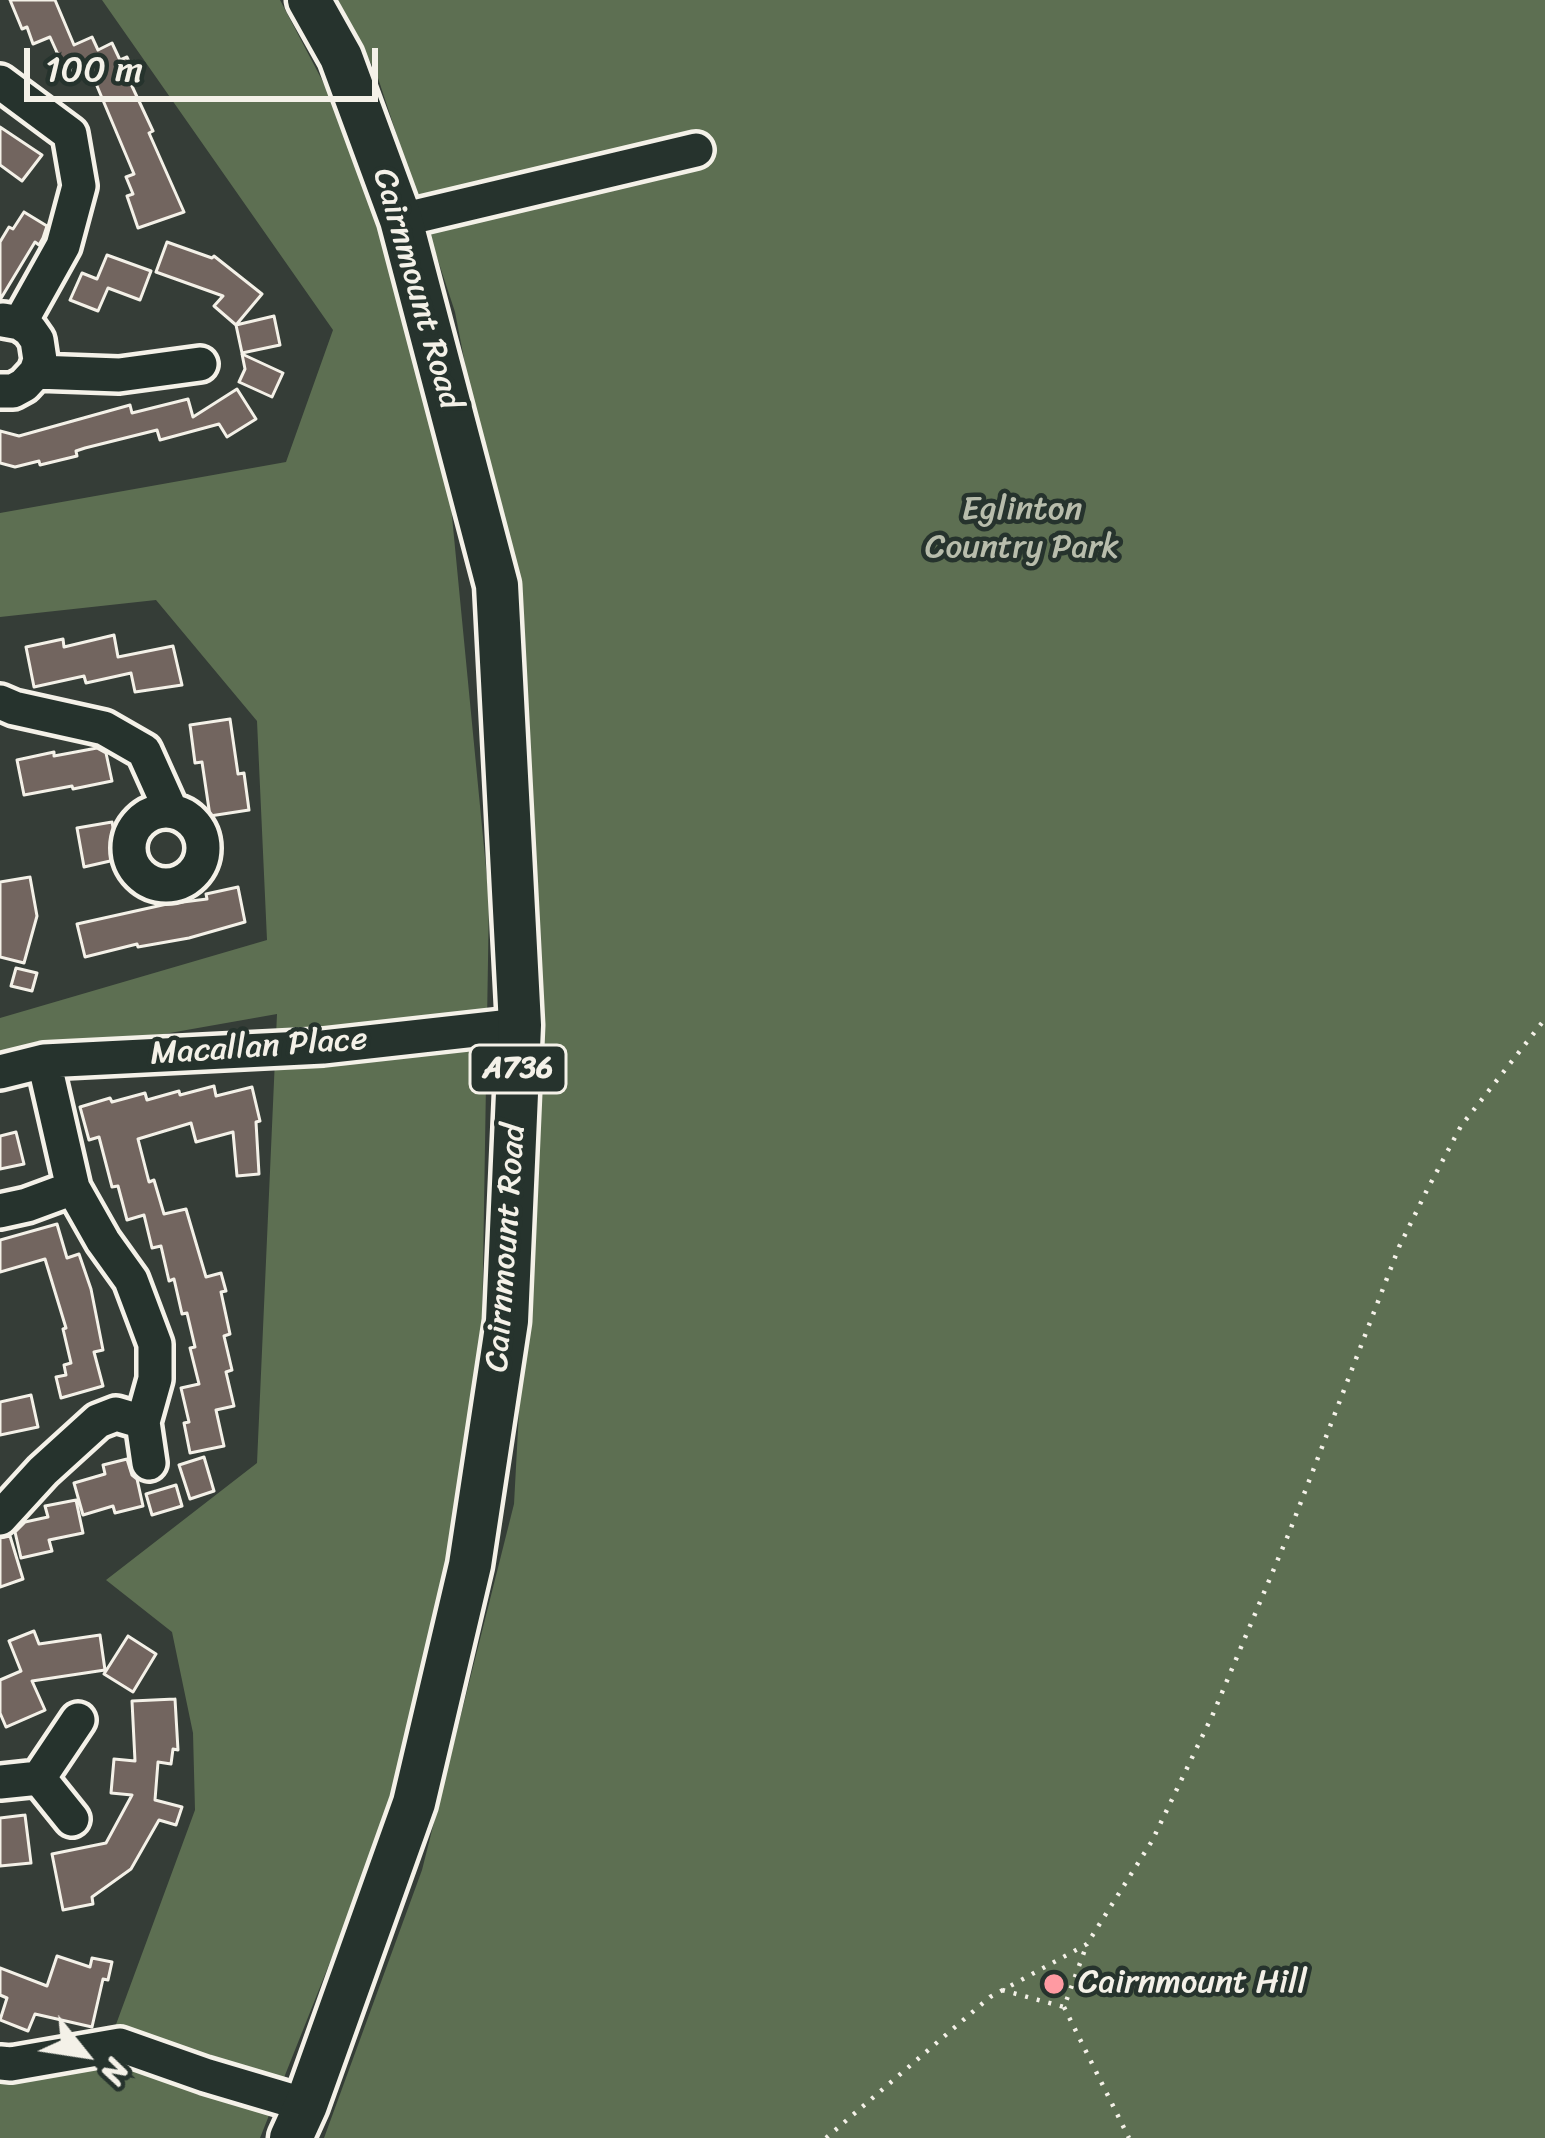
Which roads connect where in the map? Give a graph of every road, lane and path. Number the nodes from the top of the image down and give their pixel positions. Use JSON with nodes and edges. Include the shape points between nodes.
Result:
{"nodes":[{"id":1,"x":309,"y":0,"type":"edge"},
{"id":2,"x":0,"y":82,"type":"edge"},
{"id":3,"x":696,"y":150,"type":"dead end"},
{"id":4,"x":401,"y":220,"type":"junction"},
{"id":5,"x":10,"y":321,"type":"edge"},
{"id":6,"x":200,"y":364,"type":"dead end"},
{"id":7,"x":37,"y":371,"type":"junction"},
{"id":8,"x":0,"y":391,"type":"edge"},
{"id":9,"x":0,"y":702,"type":"edge"},
{"id":10,"x":171,"y":811,"type":"dead end"},
{"id":11,"x":1545,"y":1019,"type":"edge"},
{"id":12,"x":520,"y":1025,"type":"junction"},
{"id":13,"x":44,"y":1060,"type":"junction"},
{"id":14,"x":0,"y":1072,"type":"edge"},
{"id":15,"x":73,"y":1187,"type":"junction"},
{"id":16,"x":0,"y":1211,"type":"edge"},
{"id":17,"x":143,"y":1422,"type":"junction"},
{"id":18,"x":149,"y":1462,"type":"dead end"},
{"id":19,"x":4,"y":1506,"type":"edge"},
{"id":20,"x":78,"y":1720,"type":"dead end"},
{"id":21,"x":39,"y":1778,"type":"junction"},
{"id":22,"x":0,"y":1782,"type":"edge"},
{"id":23,"x":72,"y":1819,"type":"dead end"},
{"id":24,"x":1087,"y":1944,"type":"junction"},
{"id":25,"x":1002,"y":1990,"type":"junction"},
{"id":26,"x":1064,"y":2007,"type":"junction"},
{"id":27,"x":0,"y":2062,"type":"edge"},
{"id":28,"x":298,"y":2121,"type":"edge"},
{"id":29,"x":826,"y":2138,"type":"edge"},
{"id":30,"x":1129,"y":2138,"type":"edge"}],
"edges":[{"from":1,"to":4,"type":"main road","name":"Cairnmount Road","number":"A736","via":[[341,57]]},
{"from":2,"to":5,"type":"street","via":[[70,134],[79,186],[63,246]]},
{"from":3,"to":4,"type":"street"},
{"from":4,"to":12,"type":"main road","name":"Cairnmount Road","number":"A736","via":[[497,585]]},
{"from":5,"to":7,"type":"street","via":[[37,340]]},
{"from":6,"to":7,"type":"street","via":[[119,375]]},
{"from":7,"to":8,"type":"street","via":[[24,386]]},
{"from":9,"to":10,"type":"street","via":[[104,728],[144,751]]},
{"from":11,"to":24,"type":"path","via":[[1461,1126],[1427,1190],[1213,1714],[1152,1840]]},
{"from":12,"to":13,"type":"street","name":"Macallan Place","via":[[322,1047]]},
{"from":12,"to":28,"type":"main road","name":"Cairnmount Road","number":"A736","via":[[507,1321],[470,1565],[414,1803]]},
{"from":13,"to":14,"type":"street","name":"Macallan Place"},
{"from":13,"to":15,"type":"street"},
{"from":15,"to":16,"type":"street"},
{"from":15,"to":17,"type":"street","via":[[130,1280],[155,1344]]},
{"from":17,"to":18,"type":"street"},
{"from":17,"to":19,"type":"street","via":[[116,1414],[98,1421]]},
{"from":20,"to":21,"type":"street"},
{"from":21,"to":22,"type":"street"},
{"from":21,"to":23,"type":"street"},
{"from":24,"to":25,"type":"path"},
{"from":24,"to":26,"type":"path"},
{"from":25,"to":26,"type":"path"},
{"from":25,"to":29,"type":"path"},
{"from":26,"to":30,"type":"path"},
{"from":27,"to":28,"type":"street","via":[[120,2045],[205,2074]]}]}
